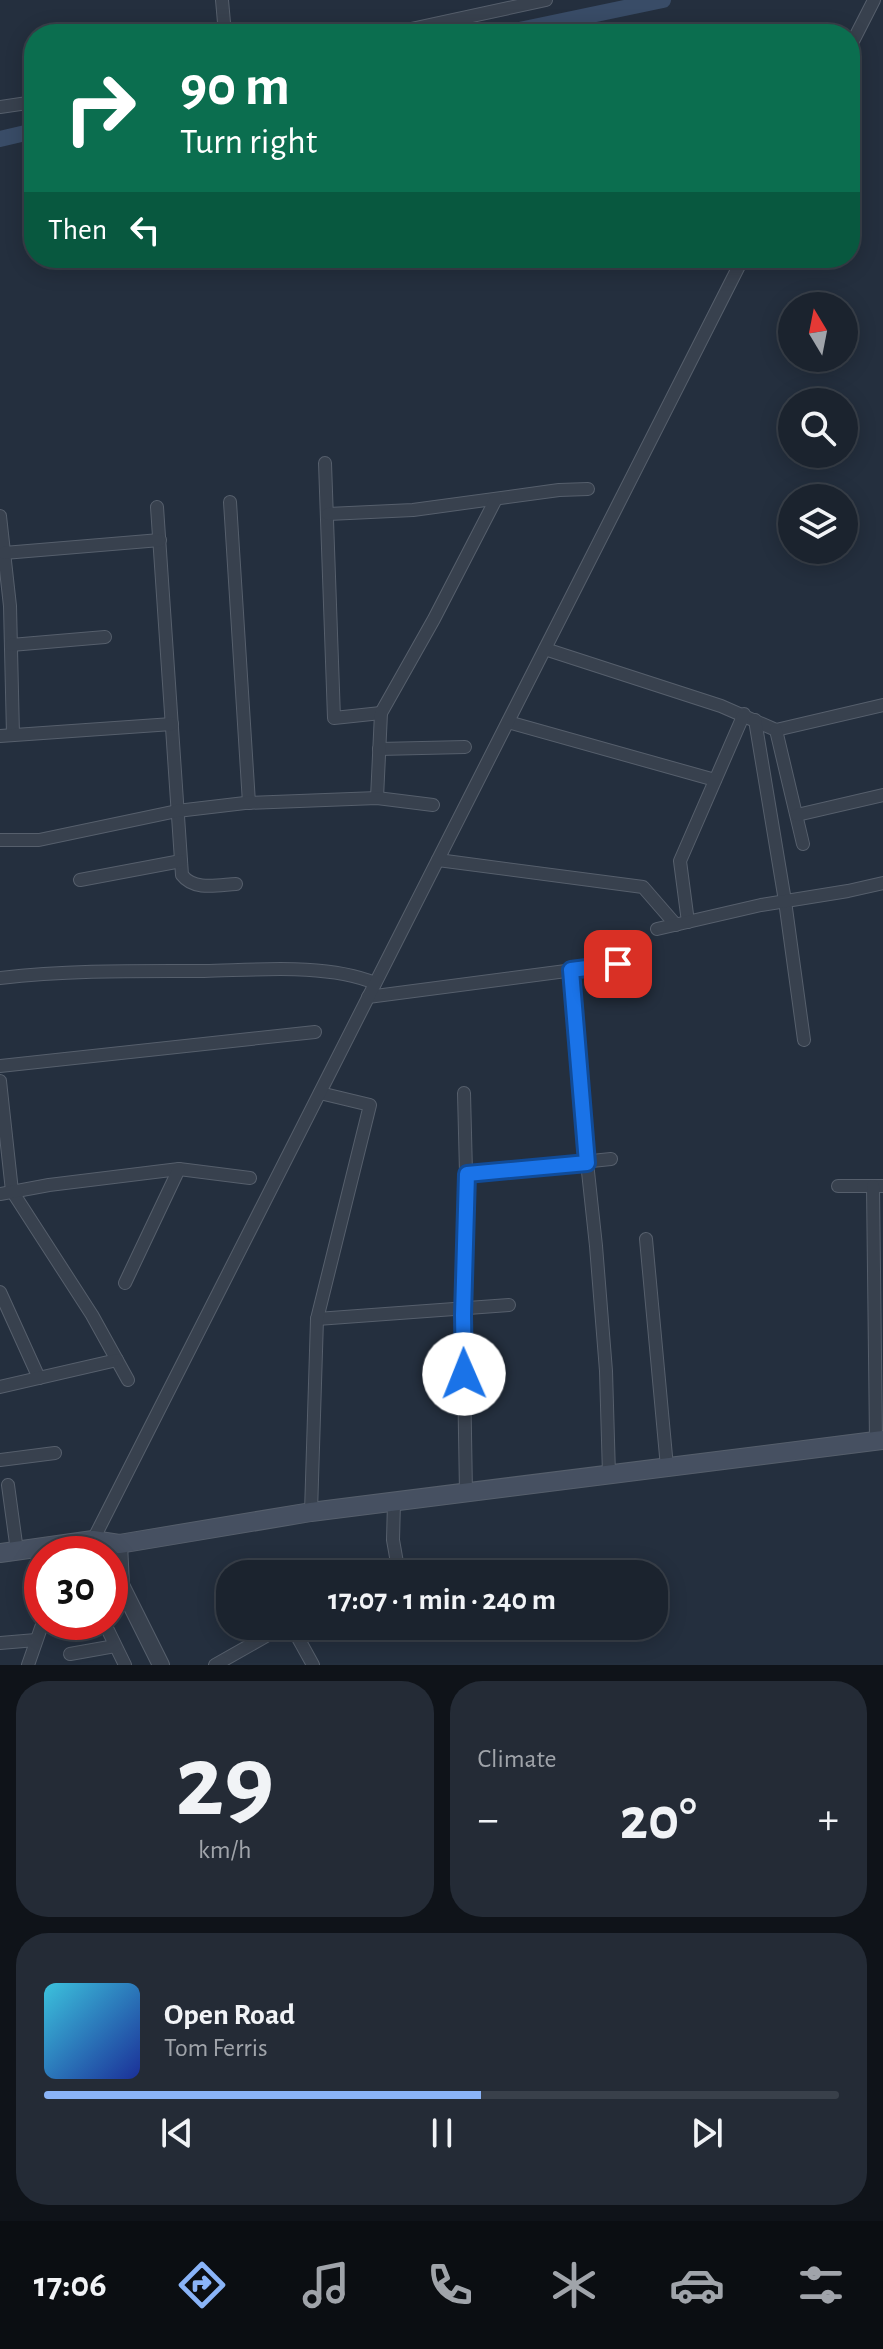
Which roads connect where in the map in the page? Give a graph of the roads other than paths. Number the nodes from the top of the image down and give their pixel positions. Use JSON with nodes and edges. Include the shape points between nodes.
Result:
{"nodes":[{"id":1,"x":222,"y":0,"type":"edge"},
{"id":2,"x":546,"y":0,"type":"edge"},
{"id":3,"x":874,"y":0,"type":"edge"},
{"id":4,"x":224,"y":24,"type":"edge"},
{"id":5,"x":434,"y":24,"type":"edge"},
{"id":6,"x":860,"y":27,"type":"edge"},
{"id":7,"x":24,"y":103,"type":"edge"},
{"id":8,"x":0,"y":107,"type":"edge"},
{"id":9,"x":738,"y":268,"type":"edge"},
{"id":10,"x":325,"y":463,"type":"dead end"},
{"id":11,"x":588,"y":489,"type":"dead end"},
{"id":12,"x":496,"y":499,"type":"junction"},
{"id":13,"x":230,"y":502,"type":"dead end"},
{"id":14,"x":157,"y":507,"type":"dead end"},
{"id":15,"x":328,"y":514,"type":"junction"},
{"id":16,"x":0,"y":516,"type":"edge"},
{"id":17,"x":160,"y":540,"type":"junction"},
{"id":18,"x":4,"y":553,"type":"junction"},
{"id":19,"x":105,"y":637,"type":"dead end"},
{"id":20,"x":11,"y":645,"type":"junction"},
{"id":21,"x":545,"y":649,"type":"junction"},
{"id":22,"x":883,"y":705,"type":"edge"},
{"id":23,"x":381,"y":713,"type":"junction"},
{"id":24,"x":750,"y":717,"type":"junction"},
{"id":25,"x":508,"y":722,"type":"junction"},
{"id":26,"x":172,"y":724,"type":"junction"},
{"id":27,"x":776,"y":730,"type":"junction"},
{"id":28,"x":7,"y":736,"type":"edge"},
{"id":29,"x":465,"y":747,"type":"dead end"},
{"id":30,"x":379,"y":749,"type":"junction"},
{"id":31,"x":715,"y":780,"type":"junction"},
{"id":32,"x":883,"y":795,"type":"edge"},
{"id":33,"x":377,"y":798,"type":"junction"},
{"id":34,"x":249,"y":803,"type":"junction"},
{"id":35,"x":433,"y":805,"type":"dead end"},
{"id":36,"x":177,"y":811,"type":"junction"},
{"id":37,"x":797,"y":815,"type":"junction"},
{"id":38,"x":0,"y":840,"type":"edge"},
{"id":39,"x":803,"y":844,"type":"dead end"},
{"id":40,"x":438,"y":860,"type":"junction"},
{"id":41,"x":181,"y":861,"type":"junction"},
{"id":42,"x":80,"y":880,"type":"dead end"},
{"id":43,"x":883,"y":883,"type":"edge"},
{"id":44,"x":236,"y":884,"type":"dead end"},
{"id":45,"x":785,"y":901,"type":"junction"},
{"id":46,"x":682,"y":924,"type":"junction"},
{"id":47,"x":657,"y":929,"type":"dead end"},
{"id":48,"x":642,"y":961,"type":"dead end"},
{"id":49,"x":571,"y":970,"type":"junction"},
{"id":50,"x":0,"y":978,"type":"edge"},
{"id":51,"x":375,"y":983,"type":"junction"},
{"id":52,"x":368,"y":997,"type":"junction"},
{"id":53,"x":315,"y":1032,"type":"dead end"},
{"id":54,"x":804,"y":1040,"type":"dead end"},
{"id":55,"x":0,"y":1066,"type":"edge"},
{"id":56,"x":0,"y":1081,"type":"edge"},
{"id":57,"x":320,"y":1093,"type":"junction"},
{"id":58,"x":464,"y":1093,"type":"dead end"},
{"id":59,"x":611,"y":1159,"type":"dead end"},
{"id":60,"x":587,"y":1163,"type":"junction"},
{"id":61,"x":179,"y":1169,"type":"junction"},
{"id":62,"x":467,"y":1174,"type":"junction"},
{"id":63,"x":250,"y":1178,"type":"dead end"},
{"id":64,"x":838,"y":1186,"type":"dead end"},
{"id":65,"x":878,"y":1186,"type":"edge"},
{"id":66,"x":6,"y":1192,"type":"edge"},
{"id":67,"x":646,"y":1239,"type":"dead end"},
{"id":68,"x":125,"y":1283,"type":"dead end"},
{"id":69,"x":0,"y":1292,"type":"edge"},
{"id":70,"x":509,"y":1305,"type":"dead end"},
{"id":71,"x":463,"y":1308,"type":"junction"},
{"id":72,"x":317,"y":1319,"type":"junction"},
{"id":73,"x":117,"y":1360,"type":"junction"},
{"id":74,"x":39,"y":1378,"type":"junction"},
{"id":75,"x":128,"y":1380,"type":"dead end"},
{"id":76,"x":0,"y":1387,"type":"edge"},
{"id":77,"x":880,"y":1440,"type":"edge"},
{"id":78,"x":55,"y":1453,"type":"dead end"},
{"id":79,"x":0,"y":1460,"type":"edge"},
{"id":80,"x":667,"y":1467,"type":"junction"},
{"id":81,"x":609,"y":1475,"type":"junction"},
{"id":82,"x":8,"y":1485,"type":"dead end"},
{"id":83,"x":466,"y":1493,"type":"junction"},
{"id":84,"x":394,"y":1502,"type":"junction"},
{"id":85,"x":311,"y":1512,"type":"junction"},
{"id":86,"x":88,"y":1536,"type":"edge"},
{"id":87,"x":128,"y":1542,"type":"edge"},
{"id":88,"x":8,"y":1552,"type":"edge"},
{"id":89,"x":397,"y":1560,"type":"edge"},
{"id":90,"x":128,"y":1599,"type":"edge"},
{"id":91,"x":36,"y":1640,"type":"joint"},
{"id":92,"x":112,"y":1640,"type":"edge"},
{"id":93,"x":259,"y":1640,"type":"edge"},
{"id":94,"x":301,"y":1640,"type":"edge"},
{"id":95,"x":0,"y":1643,"type":"edge"},
{"id":96,"x":115,"y":1646,"type":"junction"},
{"id":97,"x":70,"y":1654,"type":"dead end"},
{"id":98,"x":28,"y":1665,"type":"edge"},
{"id":99,"x":125,"y":1665,"type":"edge"},
{"id":100,"x":161,"y":1665,"type":"edge"},
{"id":101,"x":215,"y":1665,"type":"edge"},
{"id":102,"x":313,"y":1665,"type":"edge"}],
"edges":[{"from":1,"to":4,"type":"street"},
{"from":2,"to":5,"type":"street"},
{"from":3,"to":6,"type":"street"},
{"from":7,"to":8,"type":"street"},
{"from":9,"to":21,"type":"street"},
{"from":10,"to":15,"type":"street"},
{"from":11,"to":12,"type":"street"},
{"from":12,"to":15,"type":"street"},
{"from":12,"to":23,"type":"street"},
{"from":13,"to":34,"type":"street"},
{"from":14,"to":17,"type":"street"},
{"from":15,"to":23,"type":"street","via":[[334,718]]},
{"from":16,"to":18,"type":"street"},
{"from":17,"to":18,"type":"street"},
{"from":17,"to":26,"type":"street"},
{"from":18,"to":20,"type":"street"},
{"from":19,"to":20,"type":"street"},
{"from":20,"to":28,"type":"street"},
{"from":21,"to":24,"type":"street"},
{"from":21,"to":25,"type":"street"},
{"from":22,"to":27,"type":"street"},
{"from":23,"to":30,"type":"street"},
{"from":24,"to":27,"type":"street"},
{"from":24,"to":31,"type":"street"},
{"from":24,"to":45,"type":"street"},
{"from":25,"to":31,"type":"street"},
{"from":25,"to":40,"type":"street"},
{"from":26,"to":28,"type":"street"},
{"from":26,"to":36,"type":"street"},
{"from":27,"to":37,"type":"street"},
{"from":29,"to":30,"type":"street"},
{"from":30,"to":33,"type":"street"},
{"from":31,"to":46,"type":"street","via":[[680,861]]},
{"from":32,"to":37,"type":"street"},
{"from":33,"to":34,"type":"street"},
{"from":33,"to":35,"type":"street"},
{"from":34,"to":36,"type":"street"},
{"from":36,"to":38,"type":"street","via":[[48,839]]},
{"from":36,"to":41,"type":"street"},
{"from":37,"to":39,"type":"street"},
{"from":40,"to":46,"type":"street","via":[[643,887]]},
{"from":40,"to":51,"type":"street"},
{"from":41,"to":42,"type":"street"},
{"from":41,"to":44,"type":"street","via":[[187,882]]},
{"from":43,"to":45,"type":"street"},
{"from":45,"to":46,"type":"street"},
{"from":45,"to":54,"type":"street"},
{"from":46,"to":47,"type":"street"},
{"from":48,"to":49,"type":"street"},
{"from":49,"to":52,"type":"street"},
{"from":49,"to":60,"type":"street"},
{"from":50,"to":51,"type":"street","via":[[50,972],[299,971],[349,973]]},
{"from":51,"to":52,"type":"street"},
{"from":52,"to":57,"type":"street"},
{"from":53,"to":55,"type":"street"},
{"from":56,"to":66,"type":"street"},
{"from":57,"to":72,"type":"street","via":[[370,1105]]},
{"from":57,"to":86,"type":"street"},
{"from":58,"to":62,"type":"street"},
{"from":59,"to":60,"type":"street"},
{"from":60,"to":62,"type":"street"},
{"from":60,"to":81,"type":"street","via":[[606,1371]]},
{"from":61,"to":63,"type":"street"},
{"from":61,"to":66,"type":"street"},
{"from":61,"to":68,"type":"street"},
{"from":62,"to":71,"type":"street"},
{"from":64,"to":65,"type":"street"},
{"from":65,"to":77,"type":"street"},
{"from":66,"to":73,"type":"street"},
{"from":67,"to":80,"type":"street"},
{"from":69,"to":74,"type":"street"},
{"from":70,"to":71,"type":"street"},
{"from":71,"to":72,"type":"street"},
{"from":71,"to":83,"type":"street"},
{"from":72,"to":85,"type":"street"},
{"from":73,"to":74,"type":"street"},
{"from":73,"to":75,"type":"street"},
{"from":74,"to":76,"type":"street"},
{"from":77,"to":80,"type":"main road"},
{"from":78,"to":79,"type":"street"},
{"from":80,"to":81,"type":"main road"},
{"from":81,"to":83,"type":"main road"},
{"from":82,"to":88,"type":"street"},
{"from":83,"to":84,"type":"main road"},
{"from":84,"to":85,"type":"main road"},
{"from":84,"to":89,"type":"street"},
{"from":85,"to":87,"type":"main road"},
{"from":90,"to":100,"type":"street"},
{"from":91,"to":95,"type":"street"},
{"from":91,"to":98,"type":"street"},
{"from":92,"to":96,"type":"street"},
{"from":93,"to":101,"type":"street"},
{"from":94,"to":102,"type":"street"},
{"from":96,"to":97,"type":"street"},
{"from":96,"to":99,"type":"street"}]}
